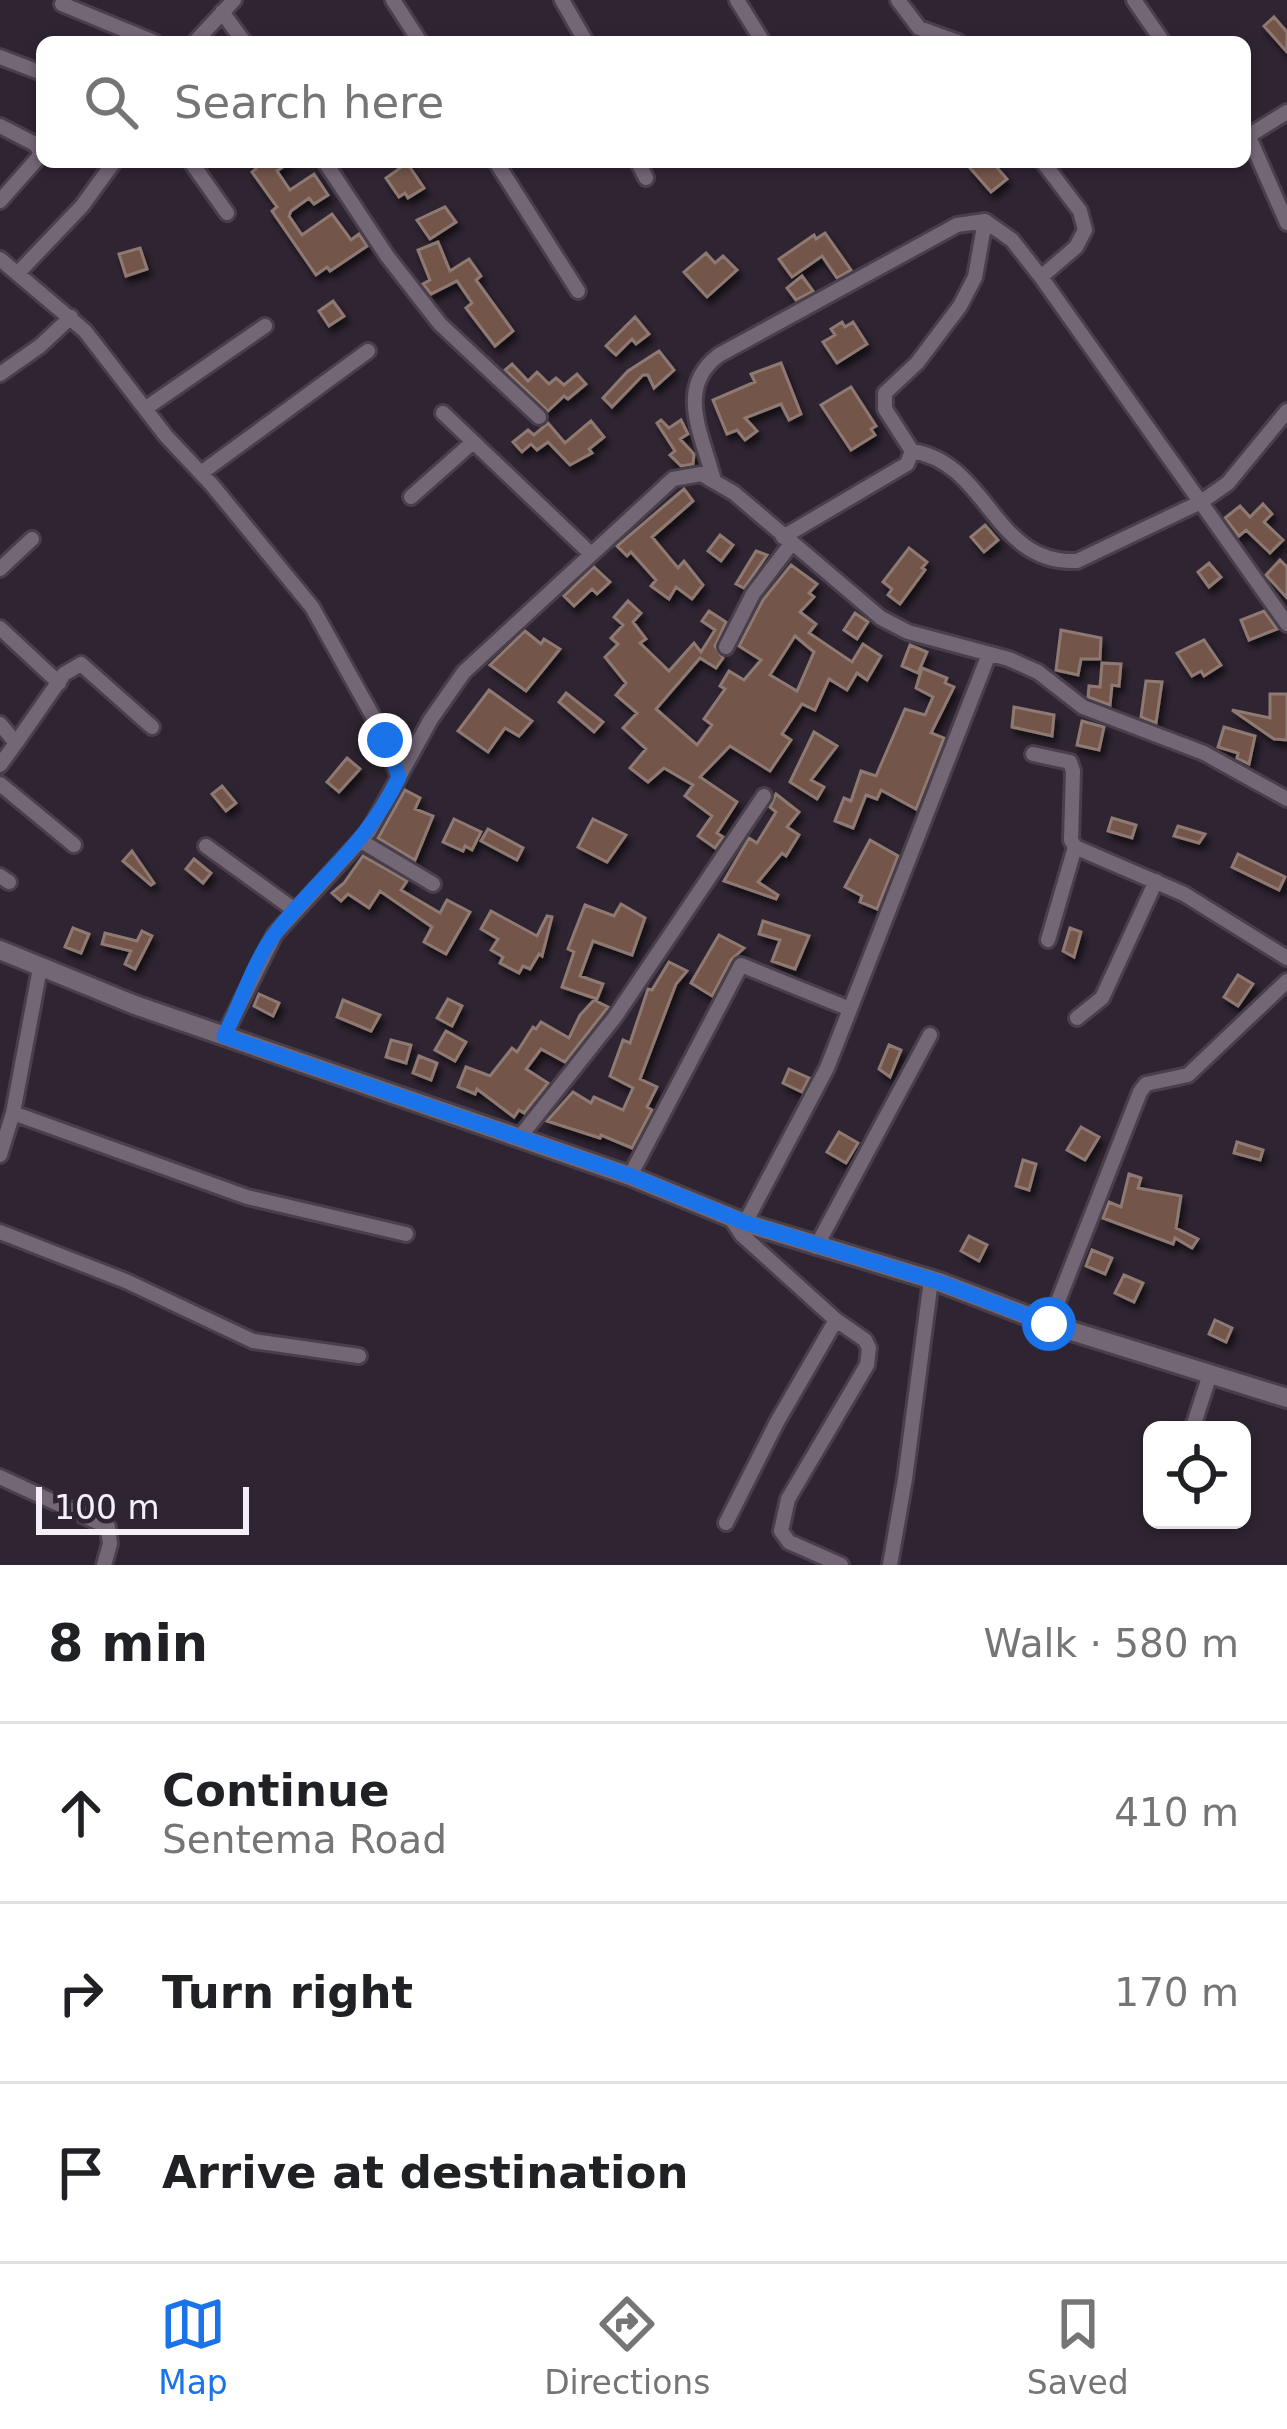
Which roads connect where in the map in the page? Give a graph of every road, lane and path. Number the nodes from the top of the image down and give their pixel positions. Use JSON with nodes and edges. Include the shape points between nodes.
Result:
{"nodes":[{"id":1,"x":234,"y":0,"type":"edge"},
{"id":2,"x":393,"y":0,"type":"edge"},
{"id":3,"x":562,"y":0,"type":"edge"},
{"id":4,"x":737,"y":0,"type":"edge"},
{"id":5,"x":898,"y":0,"type":"edge"},
{"id":6,"x":1134,"y":0,"type":"edge"},
{"id":7,"x":62,"y":4,"type":"dead end"},
{"id":8,"x":222,"y":12,"type":"junction"},
{"id":9,"x":139,"y":36,"type":"edge"},
{"id":10,"x":200,"y":36,"type":"edge"},
{"id":11,"x":240,"y":36,"type":"edge"},
{"id":12,"x":416,"y":36,"type":"edge"},
{"id":13,"x":583,"y":36,"type":"edge"},
{"id":14,"x":759,"y":36,"type":"edge"},
{"id":15,"x":942,"y":36,"type":"edge"},
{"id":16,"x":1159,"y":36,"type":"edge"},
{"id":17,"x":0,"y":57,"type":"edge"},
{"id":18,"x":36,"y":71,"type":"edge"},
{"id":19,"x":1287,"y":112,"type":"edge"},
{"id":20,"x":0,"y":127,"type":"edge"},
{"id":21,"x":1251,"y":134,"type":"edge"},
{"id":22,"x":36,"y":146,"type":"edge"},
{"id":23,"x":1251,"y":146,"type":"edge"},
{"id":24,"x":36,"y":160,"type":"edge"},
{"id":25,"x":110,"y":168,"type":"edge"},
{"id":26,"x":194,"y":168,"type":"edge"},
{"id":27,"x":329,"y":168,"type":"edge"},
{"id":28,"x":500,"y":168,"type":"edge"},
{"id":29,"x":641,"y":168,"type":"edge"},
{"id":30,"x":1048,"y":168,"type":"edge"},
{"id":31,"x":646,"y":178,"type":"dead end"},
{"id":32,"x":0,"y":201,"type":"edge"},
{"id":33,"x":227,"y":212,"type":"dead end"},
{"id":34,"x":985,"y":221,"type":"junction"},
{"id":35,"x":1287,"y":223,"type":"edge"},
{"id":36,"x":0,"y":259,"type":"edge"},
{"id":37,"x":19,"y":272,"type":"junction"},
{"id":38,"x":1041,"y":277,"type":"junction"},
{"id":39,"x":578,"y":291,"type":"dead end"},
{"id":40,"x":71,"y":317,"type":"junction"},
{"id":41,"x":265,"y":326,"type":"dead end"},
{"id":42,"x":368,"y":351,"type":"dead end"},
{"id":43,"x":0,"y":374,"type":"edge"},
{"id":44,"x":146,"y":408,"type":"junction"},
{"id":45,"x":1287,"y":411,"type":"edge"},
{"id":46,"x":442,"y":413,"type":"dead end"},
{"id":47,"x":539,"y":417,"type":"dead end"},
{"id":48,"x":473,"y":442,"type":"junction"},
{"id":49,"x":912,"y":451,"type":"junction"},
{"id":50,"x":201,"y":473,"type":"junction"},
{"id":51,"x":712,"y":478,"type":"junction"},
{"id":52,"x":411,"y":497,"type":"dead end"},
{"id":53,"x":1201,"y":502,"type":"junction"},
{"id":54,"x":32,"y":539,"type":"dead end"},
{"id":55,"x":787,"y":540,"type":"junction"},
{"id":56,"x":590,"y":553,"type":"junction"},
{"id":57,"x":0,"y":568,"type":"edge"},
{"id":58,"x":1287,"y":624,"type":"edge"},
{"id":59,"x":0,"y":628,"type":"edge"},
{"id":60,"x":726,"y":647,"type":"dead end"},
{"id":61,"x":989,"y":654,"type":"junction"},
{"id":62,"x":59,"y":683,"type":"junction"},
{"id":63,"x":0,"y":724,"type":"edge"},
{"id":64,"x":152,"y":727,"type":"dead end"},
{"id":65,"x":16,"y":743,"type":"junction"},
{"id":66,"x":1033,"y":754,"type":"dead end"},
{"id":67,"x":0,"y":765,"type":"edge"},
{"id":68,"x":399,"y":777,"type":"junction"},
{"id":69,"x":0,"y":784,"type":"edge"},
{"id":70,"x":764,"y":796,"type":"dead end"},
{"id":71,"x":1287,"y":799,"type":"edge"},
{"id":72,"x":361,"y":841,"type":"junction"},
{"id":73,"x":74,"y":844,"type":"dead end"},
{"id":74,"x":206,"y":846,"type":"dead end"},
{"id":75,"x":1075,"y":847,"type":"junction"},
{"id":76,"x":1156,"y":881,"type":"junction"},
{"id":77,"x":433,"y":884,"type":"dead end"},
{"id":78,"x":296,"y":911,"type":"junction"},
{"id":79,"x":1048,"y":940,"type":"dead end"},
{"id":80,"x":0,"y":950,"type":"edge"},
{"id":81,"x":1287,"y":958,"type":"edge"},
{"id":82,"x":40,"y":968,"type":"junction"},
{"id":83,"x":1287,"y":981,"type":"edge"},
{"id":84,"x":850,"y":1009,"type":"junction"},
{"id":85,"x":1077,"y":1018,"type":"dead end"},
{"id":86,"x":930,"y":1035,"type":"dead end"},
{"id":87,"x":224,"y":1036,"type":"junction"},
{"id":88,"x":13,"y":1113,"type":"junction"},
{"id":89,"x":519,"y":1138,"type":"junction"},
{"id":90,"x":0,"y":1155,"type":"edge"},
{"id":91,"x":631,"y":1176,"type":"junction"},
{"id":92,"x":737,"y":1219,"type":"junction"},
{"id":93,"x":0,"y":1232,"type":"edge"},
{"id":94,"x":406,"y":1234,"type":"dead end"},
{"id":95,"x":816,"y":1247,"type":"junction"},
{"id":96,"x":931,"y":1280,"type":"junction"},
{"id":97,"x":836,"y":1320,"type":"junction"},
{"id":98,"x":1049,"y":1324,"type":"junction"},
{"id":99,"x":359,"y":1356,"type":"dead end"},
{"id":100,"x":1210,"y":1374,"type":"junction"},
{"id":101,"x":1287,"y":1398,"type":"edge"},
{"id":102,"x":1195,"y":1421,"type":"edge"},
{"id":103,"x":0,"y":1477,"type":"edge"},
{"id":104,"x":727,"y":1523,"type":"dead end"},
{"id":105,"x":104,"y":1565,"type":"edge"},
{"id":106,"x":841,"y":1565,"type":"edge"},
{"id":107,"x":890,"y":1565,"type":"edge"}],
"edges":[{"from":1,"to":8,"type":"street"},
{"from":2,"to":12,"type":"street"},
{"from":3,"to":13,"type":"street"},
{"from":4,"to":14,"type":"street"},
{"from":5,"to":15,"type":"street","via":[[920,28]]},
{"from":6,"to":16,"type":"street"},
{"from":7,"to":9,"type":"street"},
{"from":8,"to":10,"type":"street"},
{"from":8,"to":11,"type":"street"},
{"from":17,"to":18,"type":"street"},
{"from":19,"to":21,"type":"street"},
{"from":20,"to":22,"type":"street"},
{"from":23,"to":35,"type":"street"},
{"from":24,"to":32,"type":"street"},
{"from":25,"to":37,"type":"street"},
{"from":26,"to":33,"type":"street"},
{"from":27,"to":47,"type":"street","via":[[440,324]]},
{"from":28,"to":39,"type":"street"},
{"from":29,"to":31,"type":"street"},
{"from":30,"to":38,"type":"street","via":[[1085,230]]},
{"from":34,"to":38,"type":"street"},
{"from":34,"to":49,"type":"street","via":[[960,306],[885,393]]},
{"from":34,"to":51,"type":"street","via":[[957,225],[701,368],[695,402]]},
{"from":36,"to":37,"type":"street"},
{"from":37,"to":40,"type":"street"},
{"from":38,"to":53,"type":"street"},
{"from":40,"to":43,"type":"street"},
{"from":40,"to":44,"type":"street"},
{"from":41,"to":44,"type":"street"},
{"from":42,"to":50,"type":"street"},
{"from":44,"to":50,"type":"street"},
{"from":45,"to":53,"type":"street","via":[[1228,483]]},
{"from":46,"to":48,"type":"street"},
{"from":48,"to":52,"type":"street"},
{"from":48,"to":56,"type":"street"},
{"from":49,"to":53,"type":"street","via":[[946,461],[1030,553],[1055,562],[1077,561]]},
{"from":49,"to":55,"type":"street","via":[[908,464]]},
{"from":50,"to":68,"type":"street","via":[[311,607]]},
{"from":51,"to":55,"type":"street"},
{"from":51,"to":56,"type":"street","via":[[673,479]]},
{"from":53,"to":58,"type":"street"},
{"from":54,"to":57,"type":"street"},
{"from":55,"to":60,"type":"street"},
{"from":55,"to":61,"type":"street","via":[[880,618]]},
{"from":56,"to":68,"type":"street","via":[[464,672]]},
{"from":59,"to":62,"type":"street"},
{"from":61,"to":71,"type":"street","via":[[1038,672],[1083,707],[1204,753]]},
{"from":61,"to":84,"type":"street"},
{"from":62,"to":64,"type":"street","via":[[75,666],[88,666]]},
{"from":62,"to":65,"type":"street"},
{"from":63,"to":65,"type":"street"},
{"from":65,"to":67,"type":"street"},
{"from":66,"to":75,"type":"street","via":[[1070,762]]},
{"from":68,"to":72,"type":"street"},
{"from":69,"to":73,"type":"street"},
{"from":70,"to":89,"type":"street","via":[[615,1017]]},
{"from":72,"to":77,"type":"street"},
{"from":72,"to":78,"type":"street"},
{"from":74,"to":78,"type":"street"},
{"from":75,"to":76,"type":"street"},
{"from":75,"to":79,"type":"street"},
{"from":76,"to":81,"type":"street"},
{"from":76,"to":85,"type":"street","via":[[1102,998]]},
{"from":78,"to":87,"type":"street","via":[[268,945]]},
{"from":80,"to":82,"type":"main road"},
{"from":82,"to":87,"type":"main road"},
{"from":82,"to":88,"type":"street"},
{"from":83,"to":98,"type":"street","via":[[1188,1075],[1140,1092]]},
{"from":84,"to":91,"type":"street","via":[[742,964]]},
{"from":84,"to":92,"type":"street","via":[[827,1068]]},
{"from":86,"to":95,"type":"street"},
{"from":87,"to":89,"type":"main road"},
{"from":88,"to":90,"type":"street"},
{"from":88,"to":94,"type":"street","via":[[247,1197]]},
{"from":89,"to":91,"type":"main road"},
{"from":91,"to":92,"type":"main road"},
{"from":92,"to":95,"type":"main road"},
{"from":92,"to":97,"type":"street","via":[[742,1235]]},
{"from":93,"to":99,"type":"street","via":[[253,1341]]},
{"from":95,"to":96,"type":"main road"},
{"from":96,"to":98,"type":"main road"},
{"from":96,"to":107,"type":"street"},
{"from":97,"to":104,"type":"street"},
{"from":97,"to":106,"type":"street","via":[[865,1340],[867,1364],[788,1499],[781,1531]]},
{"from":98,"to":100,"type":"main road"},
{"from":100,"to":101,"type":"main road"},
{"from":100,"to":102,"type":"street"},
{"from":103,"to":105,"type":"street","via":[[108,1527]]}]}
